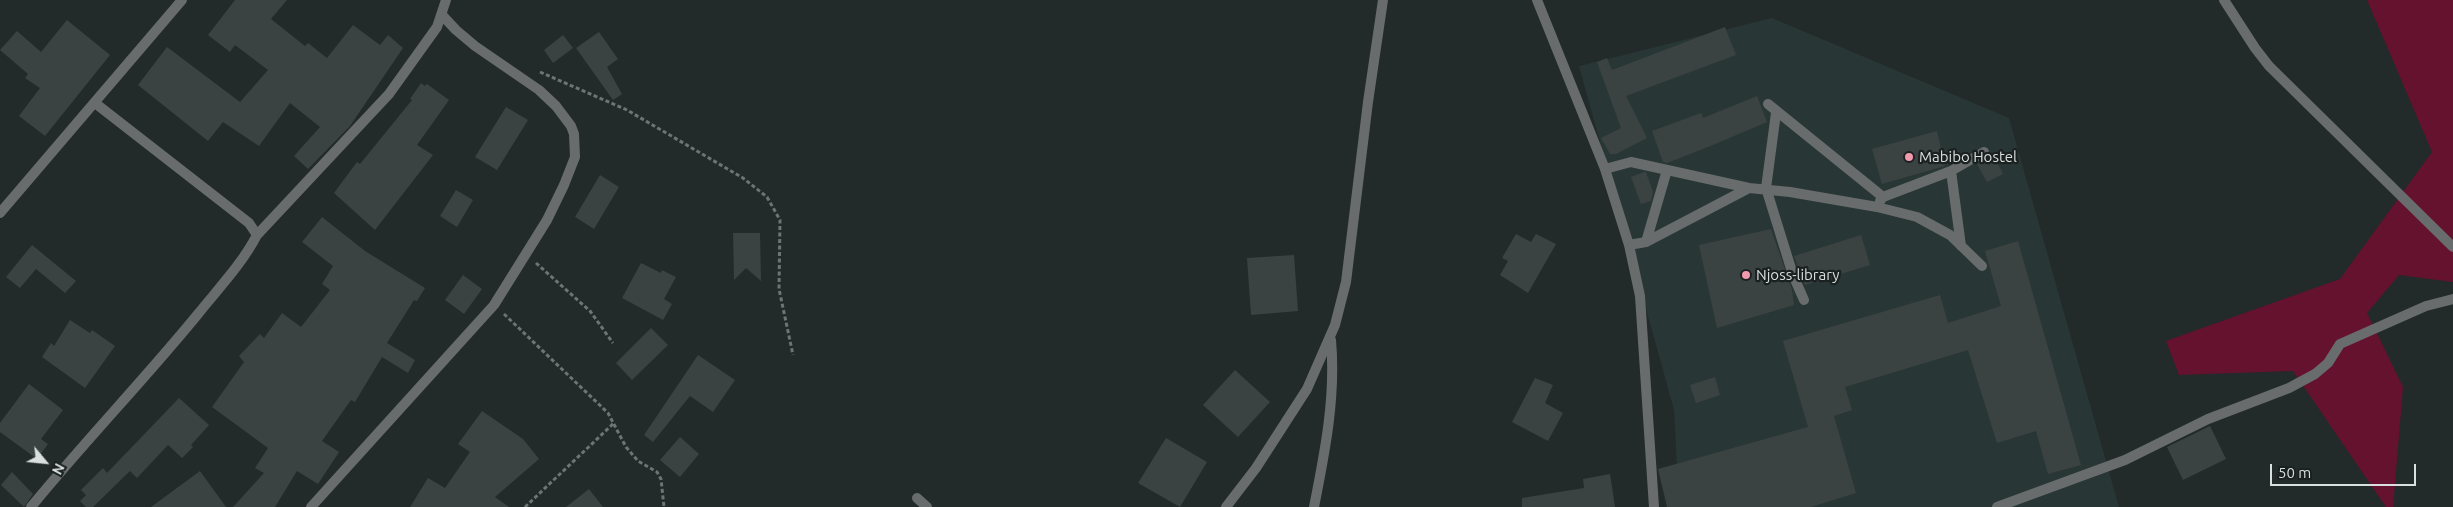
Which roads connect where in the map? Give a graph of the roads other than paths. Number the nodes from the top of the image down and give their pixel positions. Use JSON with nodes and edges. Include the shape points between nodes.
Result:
{"nodes":[{"id":1,"x":182,"y":0,"type":"edge"},
{"id":2,"x":446,"y":0,"type":"edge"},
{"id":3,"x":1383,"y":0,"type":"edge"},
{"id":4,"x":1537,"y":0,"type":"edge"},
{"id":5,"x":2224,"y":0,"type":"edge"},
{"id":6,"x":442,"y":15,"type":"junction"},
{"id":7,"x":96,"y":103,"type":"junction"},
{"id":8,"x":1768,"y":104,"type":"dead end"},
{"id":9,"x":1776,"y":113,"type":"junction"},
{"id":10,"x":1984,"y":152,"type":"dead end"},
{"id":11,"x":1605,"y":169,"type":"junction"},
{"id":12,"x":1667,"y":170,"type":"junction"},
{"id":13,"x":1951,"y":171,"type":"junction"},
{"id":14,"x":1749,"y":188,"type":"junction"},
{"id":15,"x":1766,"y":188,"type":"junction"},
{"id":16,"x":1880,"y":202,"type":"junction"},
{"id":17,"x":0,"y":213,"type":"edge"},
{"id":18,"x":257,"y":235,"type":"junction"},
{"id":19,"x":1646,"y":242,"type":"junction"},
{"id":20,"x":1629,"y":245,"type":"junction"},
{"id":21,"x":1961,"y":246,"type":"junction"},
{"id":22,"x":2453,"y":247,"type":"edge"},
{"id":23,"x":1982,"y":266,"type":"dead end"},
{"id":24,"x":2453,"y":299,"type":"edge"},
{"id":25,"x":1804,"y":300,"type":"dead end"},
{"id":26,"x":1330,"y":339,"type":"junction"},
{"id":27,"x":917,"y":498,"type":"dead end"},
{"id":28,"x":31,"y":507,"type":"edge"},
{"id":29,"x":311,"y":507,"type":"edge"},
{"id":30,"x":927,"y":507,"type":"edge"},
{"id":31,"x":1226,"y":507,"type":"edge"},
{"id":32,"x":1314,"y":507,"type":"edge"},
{"id":33,"x":1654,"y":507,"type":"edge"},
{"id":34,"x":1997,"y":507,"type":"edge"}],
"edges":[{"from":1,"to":7,"type":"street"},
{"from":2,"to":6,"type":"street"},
{"from":3,"to":26,"type":"street","via":[[1346,282]]},
{"from":4,"to":11,"type":"street"},
{"from":5,"to":22,"type":"street","via":[[2269,66]]},
{"from":6,"to":18,"type":"street","via":[[429,39],[388,94]]},
{"from":6,"to":29,"type":"street","via":[[475,46],[539,90],[563,114],[574,134],[576,150],[564,185],[494,305]]},
{"from":7,"to":17,"type":"street"},
{"from":7,"to":18,"type":"street","via":[[249,223]]},
{"from":8,"to":9,"type":"street"},
{"from":9,"to":15,"type":"street"},
{"from":9,"to":16,"type":"street","via":[[1798,127]]},
{"from":10,"to":13,"type":"street"},
{"from":11,"to":12,"type":"street","via":[[1630,162]]},
{"from":11,"to":20,"type":"street"},
{"from":12,"to":14,"type":"street"},
{"from":12,"to":19,"type":"street"},
{"from":13,"to":16,"type":"street"},
{"from":13,"to":21,"type":"street"},
{"from":14,"to":15,"type":"street"},
{"from":14,"to":19,"type":"street"},
{"from":15,"to":16,"type":"street"},
{"from":15,"to":25,"type":"street"},
{"from":16,"to":21,"type":"street","via":[[1917,217],[1950,235]]},
{"from":18,"to":28,"type":"street","via":[[235,268],[163,357]]},
{"from":19,"to":20,"type":"street"},
{"from":20,"to":33,"type":"street","via":[[1640,296]]},
{"from":21,"to":23,"type":"street"},
{"from":24,"to":34,"type":"street","via":[[2426,306],[2340,344],[2328,363],[2289,388],[2208,419],[2125,460]]},
{"from":26,"to":31,"type":"street","via":[[1307,389],[1281,431]]},
{"from":26,"to":32,"type":"street","via":[[1327,438]]},
{"from":27,"to":30,"type":"street"}]}
